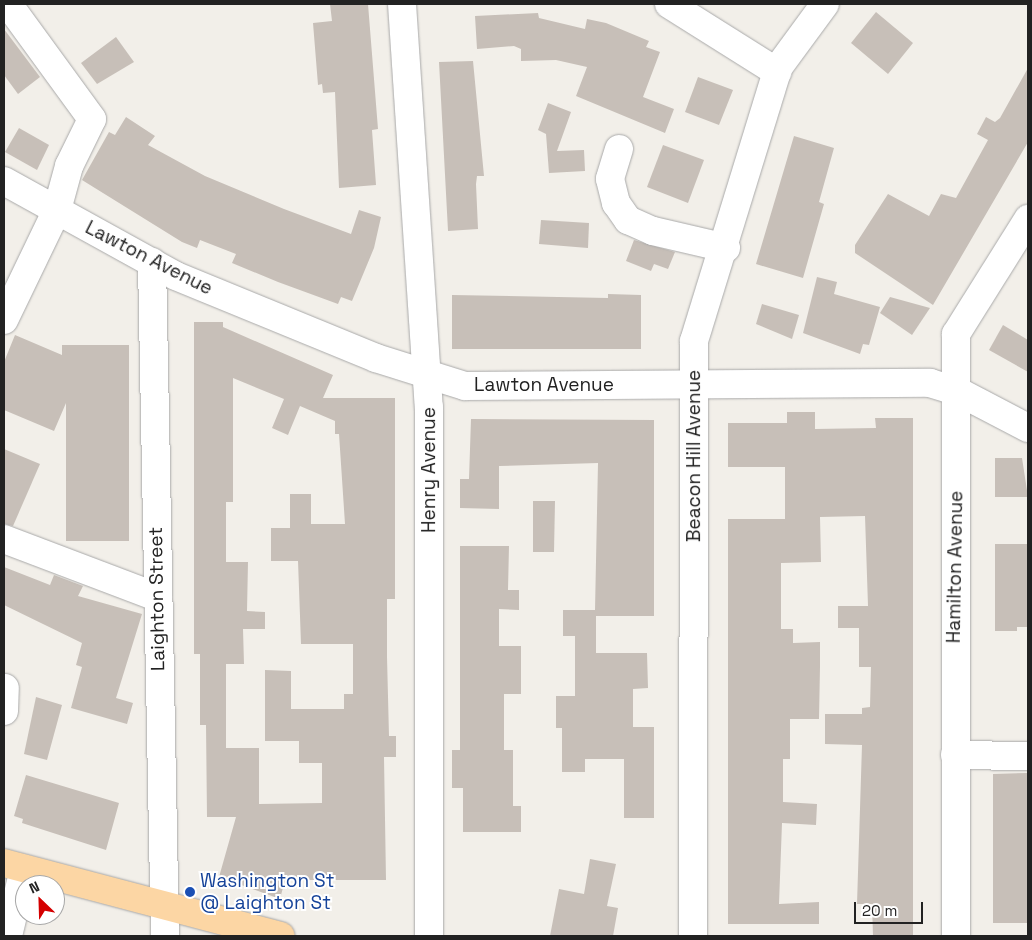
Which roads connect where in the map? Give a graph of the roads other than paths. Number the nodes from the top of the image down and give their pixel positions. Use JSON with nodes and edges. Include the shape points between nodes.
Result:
{"nodes":[{"id":1,"x":8,"y":4,"type":"edge"},
{"id":2,"x":402,"y":4,"type":"edge"},
{"id":3,"x":669,"y":4,"type":"edge"},
{"id":4,"x":825,"y":4,"type":"edge"},
{"id":5,"x":777,"y":72,"type":"junction"},
{"id":6,"x":619,"y":148,"type":"dead end"},
{"id":7,"x":4,"y":181,"type":"edge"},
{"id":8,"x":57,"y":210,"type":"junction"},
{"id":9,"x":1028,"y":220,"type":"edge"},
{"id":10,"x":726,"y":248,"type":"junction"},
{"id":11,"x":152,"y":262,"type":"junction"},
{"id":12,"x":4,"y":320,"type":"edge"},
{"id":13,"x":426,"y":374,"type":"junction"},
{"id":14,"x":694,"y":385,"type":"junction"},
{"id":15,"x":958,"y":392,"type":"junction"},
{"id":16,"x":1028,"y":428,"type":"edge"},
{"id":17,"x":4,"y":539,"type":"edge"},
{"id":18,"x":157,"y":597,"type":"junction"},
{"id":19,"x":955,"y":756,"type":"junction"},
{"id":20,"x":1028,"y":756,"type":"edge"},
{"id":21,"x":14,"y":866,"type":"edge"},
{"id":22,"x":165,"y":909,"type":"junction"},
{"id":23,"x":8,"y":936,"type":"edge"},
{"id":24,"x":165,"y":936,"type":"edge"},
{"id":25,"x":281,"y":936,"type":"edge"},
{"id":26,"x":429,"y":936,"type":"edge"},
{"id":27,"x":693,"y":936,"type":"edge"},
{"id":28,"x":956,"y":936,"type":"edge"}],
"edges":[{"from":1,"to":8,"type":"street","via":[[92,119],[69,166]]},
{"from":2,"to":13,"type":"street","name":"Henry Avenue"},
{"from":3,"to":5,"type":"street"},
{"from":4,"to":5,"type":"street","name":"Beacon Hill Avenue"},
{"from":5,"to":10,"type":"street","name":"Beacon Hill Avenue"},
{"from":6,"to":10,"type":"street","via":[[610,179],[616,204],[628,220],[653,231]]},
{"from":7,"to":8,"type":"street","name":"Lawton Avenue"},
{"from":8,"to":11,"type":"street","name":"Lawton Avenue"},
{"from":8,"to":12,"type":"street"},
{"from":9,"to":15,"type":"street","name":"Hamilton Avenue","via":[[956,334]]},
{"from":10,"to":14,"type":"street","name":"Beacon Hill Avenue","via":[[694,341]]},
{"from":11,"to":13,"type":"street","name":"Lawton Avenue","via":[[376,358]]},
{"from":11,"to":18,"type":"street","name":"Laighton Street"},
{"from":13,"to":14,"type":"street","name":"Lawton Avenue","via":[[465,386]]},
{"from":13,"to":26,"type":"street","name":"Henry Avenue"},
{"from":14,"to":15,"type":"street","name":"Lawton Avenue","via":[[930,383]]},
{"from":14,"to":27,"type":"street","name":"Beacon Hill Avenue"},
{"from":15,"to":16,"type":"street","name":"Lawton Avenue"},
{"from":15,"to":19,"type":"street","name":"Hamilton Avenue"},
{"from":17,"to":18,"type":"street"},
{"from":18,"to":22,"type":"street","name":"Laighton Street"},
{"from":19,"to":20,"type":"street"},
{"from":19,"to":28,"type":"street","name":"Hamilton Avenue"},
{"from":21,"to":22,"type":"main road"},
{"from":21,"to":23,"type":"street"},
{"from":22,"to":24,"type":"street","name":"Laighton Street"},
{"from":22,"to":25,"type":"main road"}]}
